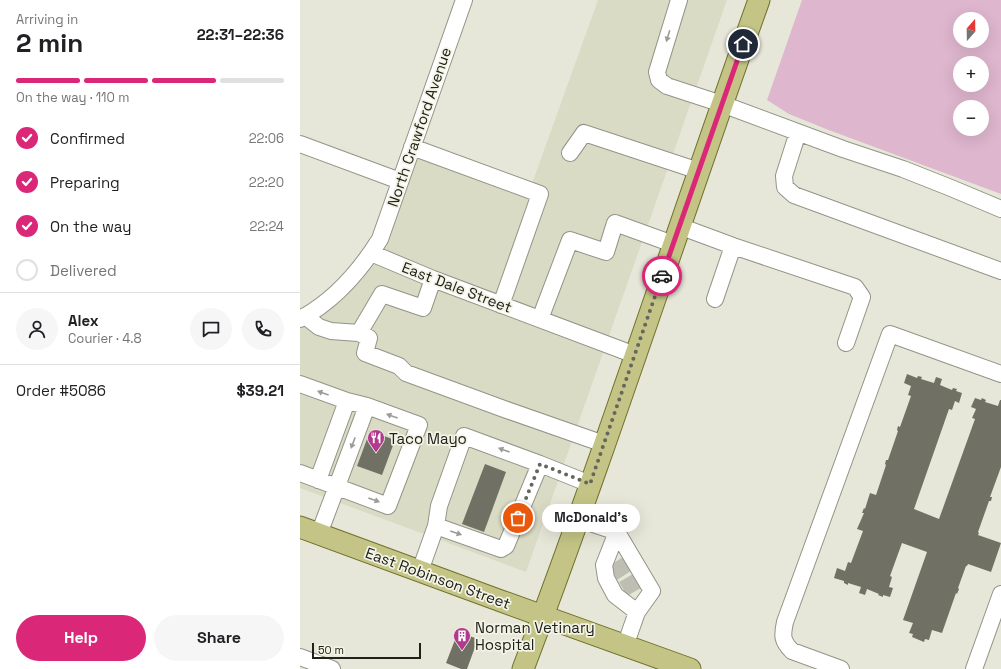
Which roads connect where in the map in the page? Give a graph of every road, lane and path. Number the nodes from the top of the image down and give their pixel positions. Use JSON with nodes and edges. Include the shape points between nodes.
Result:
{"nodes":[{"id":1,"x":464,"y":0,"type":"edge"},
{"id":2,"x":679,"y":0,"type":"edge"},
{"id":3,"x":759,"y":0,"type":"edge"},
{"id":4,"x":722,"y":104,"type":"junction"},
{"id":5,"x":798,"y":132,"type":"junction"},
{"id":6,"x":300,"y":144,"type":"edge"},
{"id":7,"x":412,"y":147,"type":"junction"},
{"id":8,"x":570,"y":153,"type":"dead end"},
{"id":9,"x":699,"y":171,"type":"junction"},
{"id":10,"x":400,"y":181,"type":"junction"},
{"id":11,"x":1001,"y":209,"type":"edge"},
{"id":12,"x":676,"y":235,"type":"junction"},
{"id":13,"x":733,"y":246,"type":"junction"},
{"id":14,"x":371,"y":253,"type":"junction"},
{"id":15,"x":1001,"y":271,"type":"edge"},
{"id":16,"x":433,"y":279,"type":"junction"},
{"id":17,"x":715,"y":299,"type":"dead end"},
{"id":18,"x":501,"y":304,"type":"junction"},
{"id":19,"x":302,"y":318,"type":"edge"},
{"id":20,"x":540,"y":319,"type":"junction"},
{"id":21,"x":359,"y":333,"type":"junction"},
{"id":22,"x":846,"y":343,"type":"dead end"},
{"id":23,"x":635,"y":355,"type":"junction"},
{"id":24,"x":1001,"y":374,"type":"edge"},
{"id":25,"x":300,"y":384,"type":"edge"},
{"id":26,"x":347,"y":401,"type":"junction"},
{"id":27,"x":367,"y":406,"type":"junction"},
{"id":28,"x":604,"y":444,"type":"junction"},
{"id":29,"x":540,"y":464,"type":"junction"},
{"id":30,"x":300,"y":473,"type":"edge"},
{"id":31,"x":318,"y":480,"type":"junction"},
{"id":32,"x":590,"y":484,"type":"junction"},
{"id":33,"x":337,"y":487,"type":"junction"},
{"id":34,"x":578,"y":519,"type":"junction"},
{"id":35,"x":436,"y":526,"type":"junction"},
{"id":36,"x":300,"y":527,"type":"edge"},
{"id":37,"x":617,"y":532,"type":"junction"},
{"id":38,"x":319,"y":534,"type":"junction"},
{"id":39,"x":420,"y":571,"type":"junction"},
{"id":40,"x":1001,"y":594,"type":"edge"},
{"id":41,"x":637,"y":612,"type":"junction"},
{"id":42,"x":543,"y":616,"type":"junction"},
{"id":43,"x":625,"y":646,"type":"junction"},
{"id":44,"x":300,"y":657,"type":"edge"},
{"id":45,"x":332,"y":669,"type":"edge"},
{"id":46,"x":523,"y":669,"type":"edge"},
{"id":47,"x":690,"y":669,"type":"edge"},
{"id":48,"x":840,"y":669,"type":"edge"},
{"id":49,"x":974,"y":669,"type":"edge"}],
"edges":[{"from":1,"to":7,"type":"street","name":"North Crawford Avenue"},
{"from":2,"to":4,"type":"street","one_way":true,"via":[[657,72],[659,80],[667,86]]},
{"from":3,"to":4,"type":"main road"},
{"from":4,"to":5,"type":"street"},
{"from":4,"to":9,"type":"main road"},
{"from":5,"to":11,"type":"street","via":[[910,172]]},
{"from":5,"to":15,"type":"street","via":[[784,176],[785,188],[794,195]]},
{"from":6,"to":10,"type":"street"},
{"from":7,"to":10,"type":"street","name":"North Crawford Avenue"},
{"from":7,"to":18,"type":"street","via":[[540,194]]},
{"from":8,"to":9,"type":"street","via":[[584,133]]},
{"from":9,"to":12,"type":"main road"},
{"from":10,"to":14,"type":"street","name":"North Crawford Avenue","via":[[380,239]]},
{"from":12,"to":13,"type":"street"},
{"from":12,"to":20,"type":"street","via":[[615,223],[606,252],[570,240]]},
{"from":12,"to":23,"type":"main road"},
{"from":13,"to":17,"type":"street"},
{"from":13,"to":22,"type":"street","via":[[855,287],[862,297]]},
{"from":14,"to":16,"type":"street","name":"East Dale Street"},
{"from":14,"to":19,"type":"street","via":[[340,290]]},
{"from":16,"to":18,"type":"street","name":"East Dale Street"},
{"from":16,"to":21,"type":"street","via":[[424,308],[382,294]]},
{"from":18,"to":20,"type":"street","name":"East Dale Street"},
{"from":19,"to":21,"type":"street","via":[[331,331]]},
{"from":20,"to":23,"type":"street","name":"East Dale Street"},
{"from":21,"to":28,"type":"street","via":[[369,338],[365,353],[399,366],[406,373]]},
{"from":23,"to":28,"type":"main road"},
{"from":24,"to":48,"type":"street","via":[[890,334],[783,631],[783,639],[792,651]]},
{"from":26,"to":25,"type":"street","one_way":true},
{"from":26,"to":27,"type":"street"},
{"from":26,"to":31,"type":"street"},
{"from":27,"to":33,"type":"street","one_way":true},
{"from":33,"to":27,"type":"street","one_way":true,"via":[[388,506],[391,498],[418,425]]},
{"from":28,"to":32,"type":"main road"},
{"from":29,"to":32,"type":"street"},
{"from":35,"to":29,"type":"street","one_way":true,"via":[[501,549],[506,546]]},
{"from":29,"to":35,"type":"street","one_way":true,"via":[[464,436],[439,506]]},
{"from":30,"to":31,"type":"street"},
{"from":31,"to":33,"type":"street"},
{"from":32,"to":34,"type":"main road"},
{"from":33,"to":38,"type":"street"},
{"from":34,"to":37,"type":"street"},
{"from":34,"to":42,"type":"main road"},
{"from":35,"to":39,"type":"street"},
{"from":36,"to":38,"type":"main road","name":"East Robinson Street"},
{"from":37,"to":41,"type":"street","via":[[604,565],[619,592]]},
{"from":37,"to":41,"type":"street","via":[[630,562],[652,591]]},
{"from":38,"to":39,"type":"main road","name":"East Robinson Street"},
{"from":39,"to":42,"type":"main road","name":"East Robinson Street"},
{"from":40,"to":49,"type":"street"},
{"from":41,"to":43,"type":"street"},
{"from":42,"to":43,"type":"main road","name":"East Robinson Street"},
{"from":42,"to":46,"type":"main road"},
{"from":43,"to":47,"type":"main road","name":"East Robinson Street"},
{"from":44,"to":45,"type":"street"}]}
